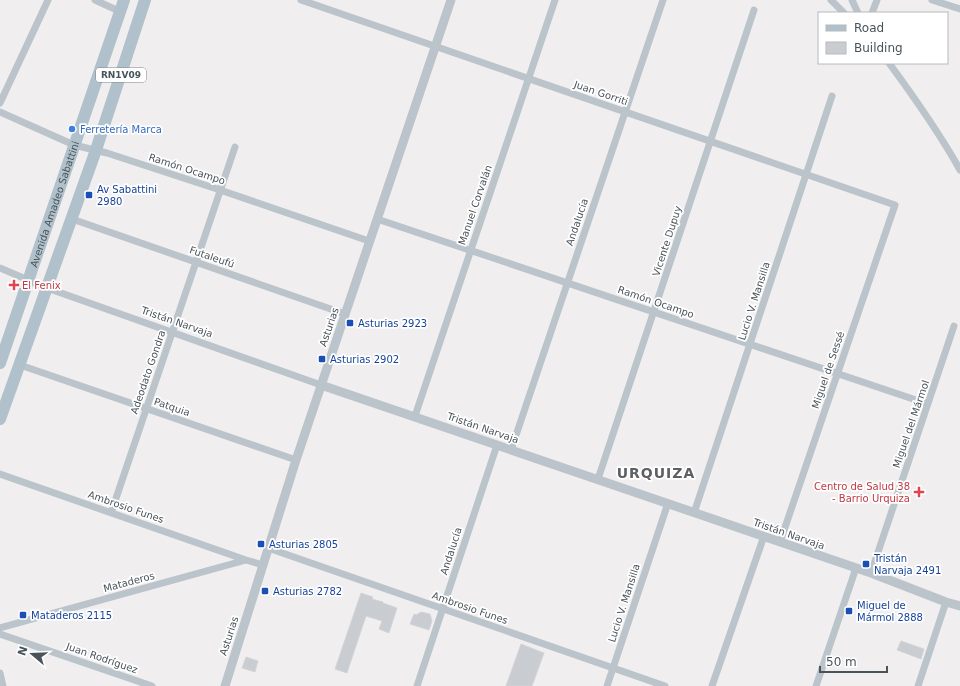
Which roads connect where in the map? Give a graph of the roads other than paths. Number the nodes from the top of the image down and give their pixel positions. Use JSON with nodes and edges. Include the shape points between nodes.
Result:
{"nodes":[{"id":1,"x":48,"y":0,"type":"edge"},
{"id":2,"x":95,"y":0,"type":"edge"},
{"id":3,"x":145,"y":0,"type":"edge"},
{"id":4,"x":301,"y":0,"type":"edge"},
{"id":5,"x":451,"y":0,"type":"edge"},
{"id":6,"x":555,"y":0,"type":"edge"},
{"id":7,"x":662,"y":0,"type":"edge"},
{"id":8,"x":831,"y":0,"type":"edge"},
{"id":9,"x":852,"y":0,"type":"edge"},
{"id":10,"x":878,"y":0,"type":"edge"},
{"id":11,"x":932,"y":0,"type":"edge"},
{"id":12,"x":123,"y":6,"type":"edge"},
{"id":13,"x":960,"y":9,"type":"edge"},
{"id":14,"x":754,"y":10,"type":"dead end"},
{"id":15,"x":843,"y":12,"type":"edge"},
{"id":16,"x":858,"y":12,"type":"edge"},
{"id":17,"x":872,"y":12,"type":"edge"},
{"id":18,"x":436,"y":47,"type":"junction"},
{"id":19,"x":890,"y":64,"type":"edge"},
{"id":20,"x":529,"y":79,"type":"junction"},
{"id":21,"x":832,"y":96,"type":"dead end"},
{"id":22,"x":0,"y":103,"type":"edge"},
{"id":23,"x":0,"y":112,"type":"edge"},
{"id":24,"x":625,"y":112,"type":"junction"},
{"id":25,"x":711,"y":141,"type":"junction"},
{"id":26,"x":74,"y":145,"type":"junction"},
{"id":27,"x":235,"y":147,"type":"dead end"},
{"id":28,"x":96,"y":150,"type":"junction"},
{"id":29,"x":960,"y":170,"type":"edge"},
{"id":30,"x":806,"y":174,"type":"junction"},
{"id":31,"x":220,"y":190,"type":"junction"},
{"id":32,"x":895,"y":205,"type":"joint"},
{"id":33,"x":72,"y":219,"type":"junction"},
{"id":34,"x":377,"y":219,"type":"junction"},
{"id":35,"x":369,"y":242,"type":"junction"},
{"id":36,"x":470,"y":250,"type":"junction"},
{"id":37,"x":196,"y":262,"type":"junction"},
{"id":38,"x":0,"y":268,"type":"edge"},
{"id":39,"x":28,"y":281,"type":"junction"},
{"id":40,"x":567,"y":283,"type":"junction"},
{"id":41,"x":48,"y":288,"type":"junction"},
{"id":42,"x":654,"y":312,"type":"junction"},
{"id":43,"x":345,"y":314,"type":"junction"},
{"id":44,"x":954,"y":326,"type":"dead end"},
{"id":45,"x":172,"y":332,"type":"junction"},
{"id":46,"x":750,"y":344,"type":"junction"},
{"id":47,"x":0,"y":363,"type":"edge"},
{"id":48,"x":20,"y":365,"type":"junction"},
{"id":49,"x":837,"y":373,"type":"junction"},
{"id":50,"x":321,"y":385,"type":"junction"},
{"id":51,"x":928,"y":404,"type":"junction"},
{"id":52,"x":146,"y":409,"type":"junction"},
{"id":53,"x":415,"y":416,"type":"junction"},
{"id":54,"x":0,"y":419,"type":"edge"},
{"id":55,"x":497,"y":445,"type":"junction"},
{"id":56,"x":511,"y":450,"type":"junction"},
{"id":57,"x":296,"y":460,"type":"junction"},
{"id":58,"x":0,"y":474,"type":"edge"},
{"id":59,"x":598,"y":479,"type":"junction"},
{"id":60,"x":668,"y":503,"type":"junction"},
{"id":61,"x":694,"y":512,"type":"junction"},
{"id":62,"x":111,"y":513,"type":"junction"},
{"id":63,"x":764,"y":536,"type":"junction"},
{"id":64,"x":780,"y":542,"type":"junction"},
{"id":65,"x":268,"y":548,"type":"junction"},
{"id":66,"x":246,"y":560,"type":"junction"},
{"id":67,"x":263,"y":565,"type":"junction"},
{"id":68,"x":856,"y":568,"type":"junction"},
{"id":69,"x":871,"y":573,"type":"junction"},
{"id":70,"x":946,"y":602,"type":"junction"},
{"id":71,"x":960,"y":606,"type":"edge"},
{"id":72,"x":442,"y":609,"type":"junction"},
{"id":73,"x":0,"y":628,"type":"edge"},
{"id":74,"x":0,"y":634,"type":"edge"},
{"id":75,"x":613,"y":668,"type":"junction"},
{"id":76,"x":0,"y":673,"type":"edge"},
{"id":77,"x":3,"y":686,"type":"edge"},
{"id":78,"x":152,"y":686,"type":"edge"},
{"id":79,"x":224,"y":686,"type":"edge"},
{"id":80,"x":417,"y":686,"type":"edge"},
{"id":81,"x":607,"y":686,"type":"edge"},
{"id":82,"x":665,"y":686,"type":"edge"},
{"id":83,"x":712,"y":686,"type":"edge"},
{"id":84,"x":816,"y":686,"type":"edge"},
{"id":85,"x":918,"y":686,"type":"edge"}],
"edges":[{"from":1,"to":22,"type":"street"},
{"from":2,"to":12,"type":"street"},
{"from":3,"to":28,"type":"main road","number":"RN1V09"},
{"from":4,"to":18,"type":"street","name":"Juan Gorriti"},
{"from":5,"to":18,"type":"street","name":"Asturias"},
{"from":6,"to":20,"type":"street","name":"Manuel Corvalán"},
{"from":7,"to":24,"type":"street","name":"Andalucía"},
{"from":8,"to":15,"type":"street"},
{"from":9,"to":16,"type":"street"},
{"from":10,"to":17,"type":"street"},
{"from":11,"to":13,"type":"street"},
{"from":12,"to":26,"type":"main road","name":"Avenida Amadeo Sabattini","number":"RN1V09"},
{"from":14,"to":25,"type":"street","name":"Vicente Dupuy"},
{"from":18,"to":20,"type":"street","name":"Juan Gorriti"},
{"from":18,"to":34,"type":"street","name":"Asturias"},
{"from":19,"to":29,"type":"street","via":[[942,138]]},
{"from":20,"to":24,"type":"street","name":"Juan Gorriti"},
{"from":20,"to":36,"type":"street","name":"Manuel Corvalán"},
{"from":21,"to":30,"type":"street","name":"Lucio V. Mansilla"},
{"from":23,"to":26,"type":"street","name":"Ramón Ocampo"},
{"from":24,"to":25,"type":"street","name":"Juan Gorriti"},
{"from":24,"to":40,"type":"street","name":"Andalucía"},
{"from":25,"to":30,"type":"street","name":"Juan Gorriti"},
{"from":25,"to":42,"type":"street","name":"Vicente Dupuy"},
{"from":26,"to":28,"type":"street","name":"Ramón Ocampo"},
{"from":26,"to":39,"type":"main road","name":"Avenida Amadeo Sabattini","number":"RN1V09"},
{"from":27,"to":31,"type":"street","name":"Adeodato Gondra"},
{"from":28,"to":31,"type":"street","name":"Ramón Ocampo"},
{"from":28,"to":33,"type":"main road","number":"RN1V09"},
{"from":30,"to":32,"type":"street","name":"Juan Gorriti"},
{"from":30,"to":46,"type":"street","name":"Lucio V. Mansilla"},
{"from":31,"to":35,"type":"street","name":"Ramón Ocampo"},
{"from":31,"to":37,"type":"street","name":"Adeodato Gondra"},
{"from":32,"to":49,"type":"street","name":"Miguel de Sessé"},
{"from":33,"to":37,"type":"street","name":"Futaleufú"},
{"from":33,"to":41,"type":"main road","number":"RN1V09"},
{"from":34,"to":35,"type":"street","name":"Asturias"},
{"from":34,"to":36,"type":"street","name":"Ramón Ocampo"},
{"from":35,"to":43,"type":"street","name":"Asturias"},
{"from":36,"to":40,"type":"street","name":"Ramón Ocampo"},
{"from":36,"to":53,"type":"street","name":"Manuel Corvalán"},
{"from":37,"to":43,"type":"street","name":"Futaleufú"},
{"from":37,"to":45,"type":"street","name":"Adeodato Gondra"},
{"from":38,"to":39,"type":"street","name":"Tristán Narvaja"},
{"from":39,"to":41,"type":"street","name":"Tristán Narvaja"},
{"from":39,"to":47,"type":"main road","name":"Avenida Amadeo Sabattini","number":"RN1V09"},
{"from":40,"to":42,"type":"street","name":"Ramón Ocampo"},
{"from":40,"to":56,"type":"street","name":"Andalucía"},
{"from":41,"to":45,"type":"street","name":"Tristán Narvaja"},
{"from":41,"to":48,"type":"main road","number":"RN1V09"},
{"from":42,"to":46,"type":"street","name":"Ramón Ocampo"},
{"from":42,"to":59,"type":"street","name":"Vicente Dupuy"},
{"from":43,"to":50,"type":"street","name":"Asturias"},
{"from":44,"to":51,"type":"street","name":"Miguel del Mármol"},
{"from":45,"to":50,"type":"street","name":"Tristán Narvaja"},
{"from":45,"to":52,"type":"street","name":"Adeodato Gondra"},
{"from":46,"to":49,"type":"street","name":"Ramón Ocampo"},
{"from":46,"to":61,"type":"street","name":"Lucio V. Mansilla"},
{"from":48,"to":52,"type":"street","name":"Patquia"},
{"from":48,"to":54,"type":"main road","number":"RN1V09"},
{"from":49,"to":51,"type":"street","name":"Ramón Ocampo"},
{"from":49,"to":64,"type":"street","name":"Miguel de Sessé"},
{"from":50,"to":53,"type":"street","name":"Tristán Narvaja"},
{"from":50,"to":57,"type":"street","name":"Asturias"},
{"from":51,"to":69,"type":"street","name":"Miguel del Mármol"},
{"from":52,"to":57,"type":"street","name":"Patquia"},
{"from":52,"to":62,"type":"street","name":"Adeodato Gondra"},
{"from":53,"to":55,"type":"street","name":"Tristán Narvaja"},
{"from":55,"to":56,"type":"street","name":"Tristán Narvaja"},
{"from":55,"to":72,"type":"street","name":"Andalucía"},
{"from":56,"to":59,"type":"street","name":"Tristán Narvaja"},
{"from":57,"to":65,"type":"street","name":"Asturias"},
{"from":58,"to":62,"type":"street","name":"Ambrosio Funes"},
{"from":59,"to":60,"type":"street","name":"Tristán Narvaja"},
{"from":60,"to":61,"type":"street","name":"Tristán Narvaja"},
{"from":60,"to":75,"type":"street","name":"Lucio V. Mansilla"},
{"from":61,"to":63,"type":"street","name":"Tristán Narvaja"},
{"from":62,"to":66,"type":"street","name":"Ambrosio Funes"},
{"from":63,"to":64,"type":"street","name":"Tristán Narvaja"},
{"from":63,"to":83,"type":"street"},
{"from":64,"to":68,"type":"street","name":"Tristán Narvaja"},
{"from":65,"to":67,"type":"street","name":"Asturias"},
{"from":65,"to":72,"type":"street","name":"Ambrosio Funes"},
{"from":66,"to":67,"type":"street"},
{"from":66,"to":73,"type":"street","name":"Mataderos"},
{"from":67,"to":79,"type":"street","name":"Asturias"},
{"from":68,"to":69,"type":"street","name":"Tristán Narvaja"},
{"from":68,"to":84,"type":"street"},
{"from":69,"to":70,"type":"street","name":"Tristán Narvaja"},
{"from":70,"to":71,"type":"street","name":"Tristán Narvaja"},
{"from":70,"to":85,"type":"street"},
{"from":72,"to":75,"type":"street","name":"Ambrosio Funes"},
{"from":72,"to":80,"type":"street","name":"Andalucía"},
{"from":74,"to":78,"type":"street","name":"Juan Rodríguez"},
{"from":75,"to":81,"type":"street","name":"Lucio V. Mansilla"},
{"from":75,"to":82,"type":"street","name":"Ambrosio Funes"},
{"from":76,"to":77,"type":"street"}]}
